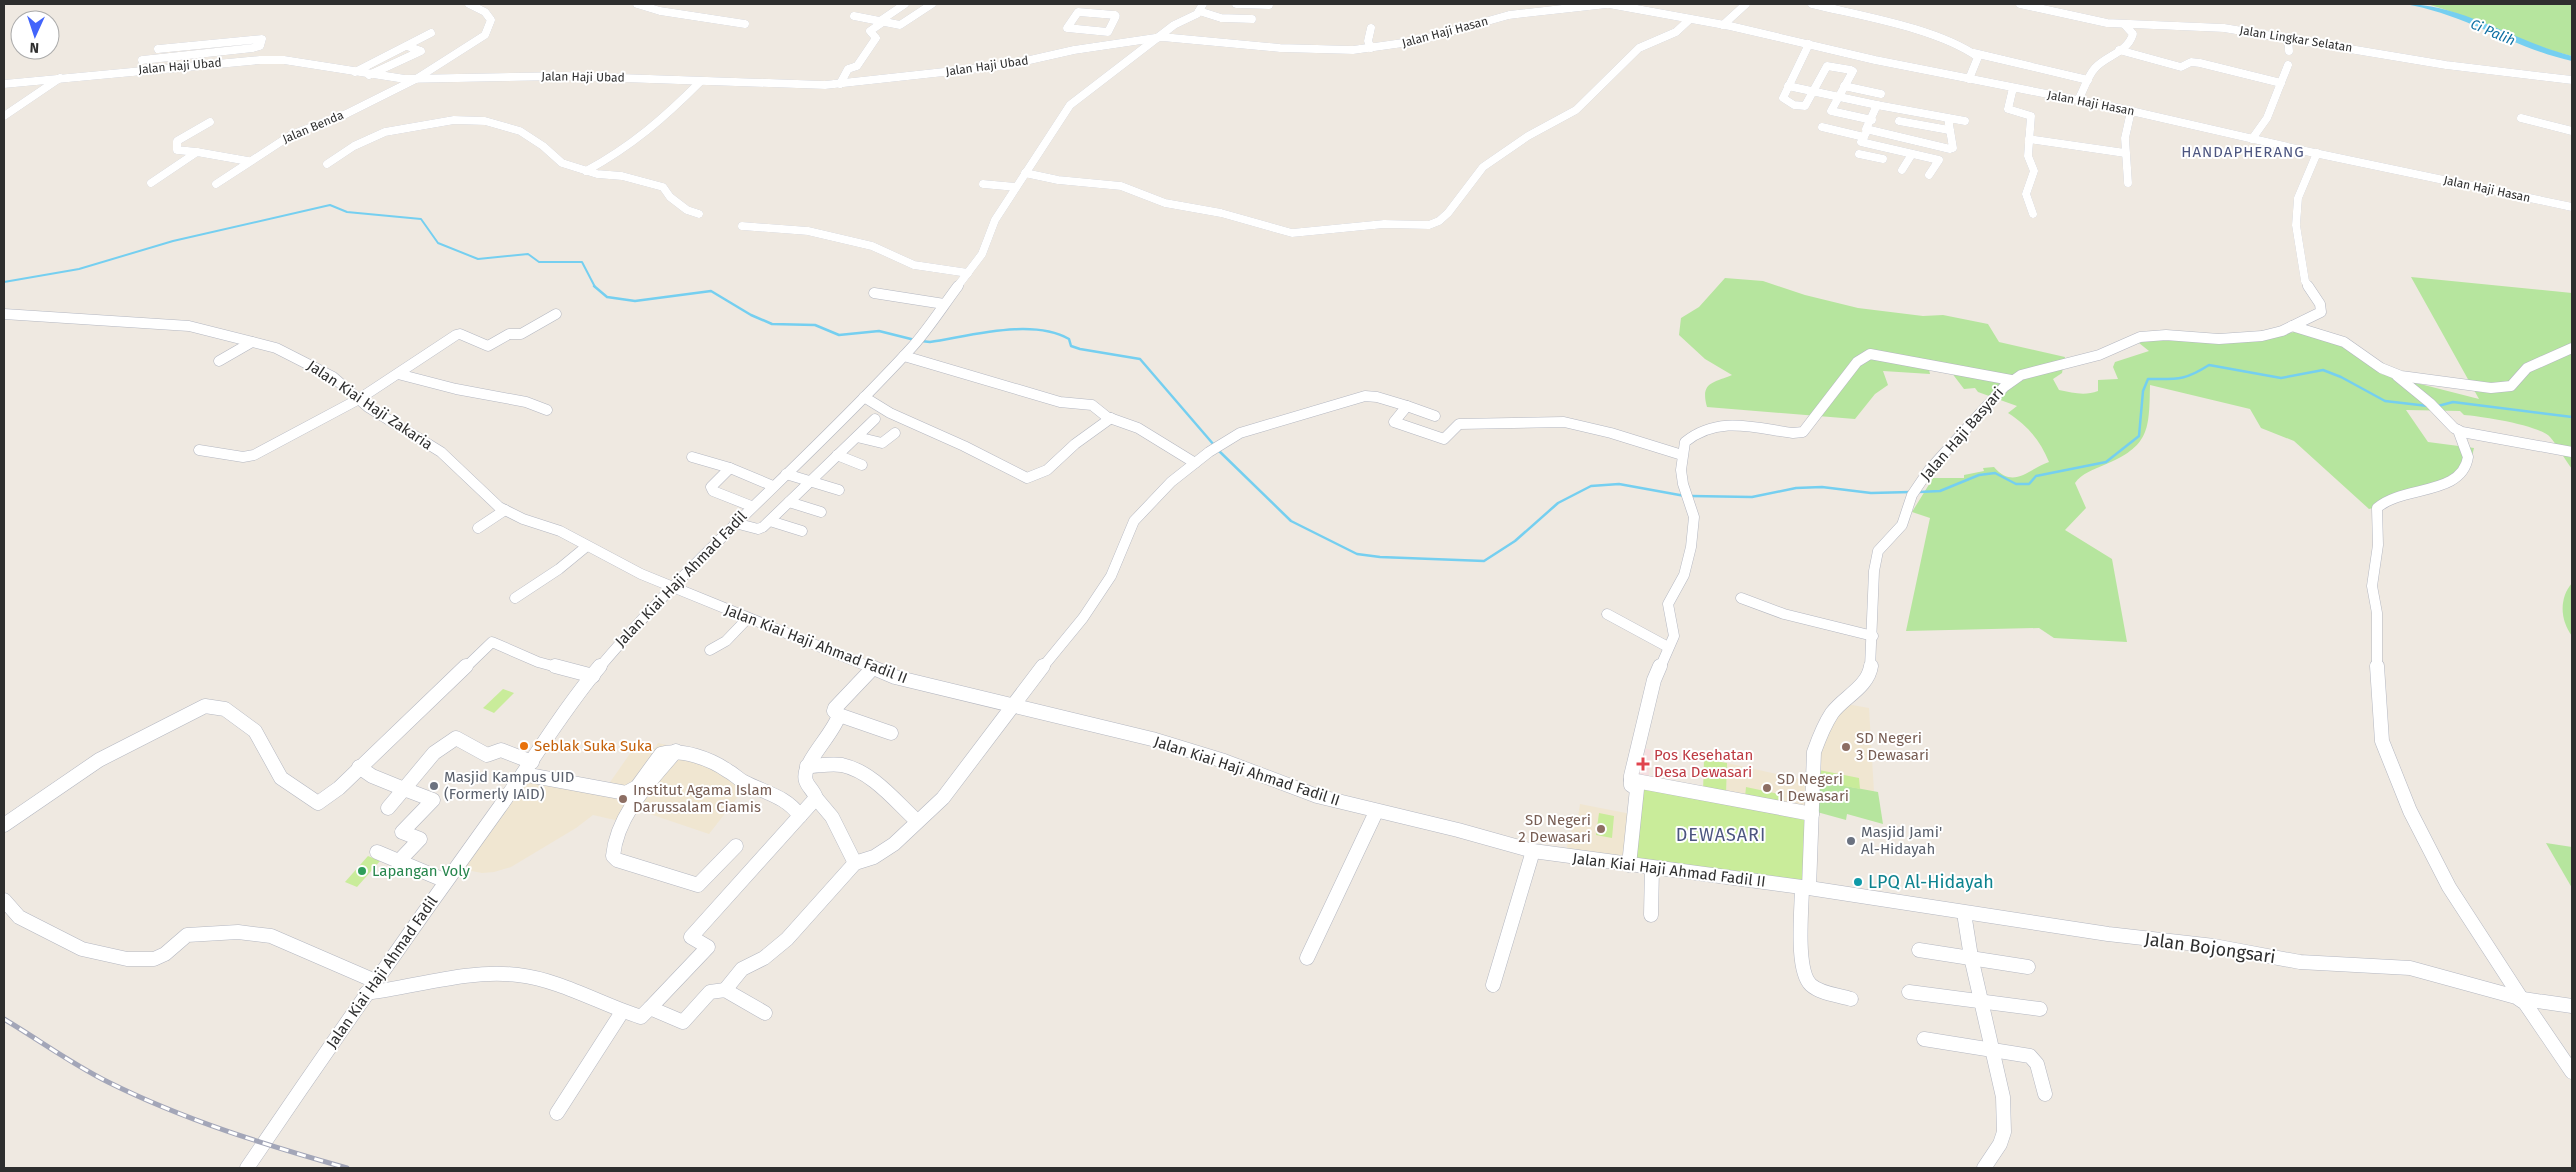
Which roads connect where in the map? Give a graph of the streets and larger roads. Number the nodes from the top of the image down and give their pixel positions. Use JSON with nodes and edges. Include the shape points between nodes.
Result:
{"nodes":[{"id":1,"x":469,"y":4,"type":"edge"},
{"id":2,"x":637,"y":4,"type":"edge"},
{"id":3,"x":905,"y":4,"type":"edge"},
{"id":4,"x":932,"y":4,"type":"edge"},
{"id":5,"x":1203,"y":4,"type":"edge"},
{"id":6,"x":1236,"y":4,"type":"edge"},
{"id":7,"x":1608,"y":4,"type":"edge"},
{"id":8,"x":1746,"y":4,"type":"edge"},
{"id":9,"x":1812,"y":4,"type":"edge"},
{"id":10,"x":2020,"y":4,"type":"edge"},
{"id":11,"x":1269,"y":5,"type":"edge"},
{"id":12,"x":2036,"y":5,"type":"edge"},
{"id":13,"x":1200,"y":11,"type":"junction"},
{"id":14,"x":1097,"y":14,"type":"junction"},
{"id":15,"x":854,"y":16,"type":"dead end"},
{"id":16,"x":1252,"y":19,"type":"dead end"},
{"id":17,"x":1690,"y":19,"type":"junction"},
{"id":18,"x":882,"y":21,"type":"junction"},
{"id":19,"x":745,"y":24,"type":"dead end"},
{"id":20,"x":1723,"y":25,"type":"junction"},
{"id":21,"x":2125,"y":25,"type":"junction"},
{"id":22,"x":1371,"y":28,"type":"dead end"},
{"id":23,"x":1082,"y":30,"type":"junction"},
{"id":24,"x":431,"y":33,"type":"dead end"},
{"id":25,"x":1162,"y":37,"type":"junction"},
{"id":26,"x":2288,"y":37,"type":"junction"},
{"id":27,"x":240,"y":40,"type":"junction"},
{"id":28,"x":212,"y":43,"type":"junction"},
{"id":29,"x":1810,"y":44,"type":"junction"},
{"id":30,"x":184,"y":45,"type":"junction"},
{"id":31,"x":407,"y":46,"type":"junction"},
{"id":32,"x":1371,"y":48,"type":"junction"},
{"id":33,"x":158,"y":49,"type":"dead end"},
{"id":34,"x":234,"y":50,"type":"junction"},
{"id":35,"x":1074,"y":50,"type":"junction"},
{"id":36,"x":2120,"y":50,"type":"junction"},
{"id":37,"x":2289,"y":51,"type":"dead end"},
{"id":38,"x":204,"y":53,"type":"junction"},
{"id":39,"x":1974,"y":53,"type":"junction"},
{"id":40,"x":178,"y":56,"type":"junction"},
{"id":41,"x":142,"y":60,"type":"dead end"},
{"id":42,"x":2288,"y":64,"type":"dead end"},
{"id":43,"x":195,"y":65,"type":"junction"},
{"id":44,"x":355,"y":72,"type":"junction"},
{"id":45,"x":369,"y":75,"type":"junction"},
{"id":46,"x":61,"y":77,"type":"junction"},
{"id":47,"x":416,"y":79,"type":"junction"},
{"id":48,"x":1969,"y":79,"type":"junction"},
{"id":49,"x":700,"y":80,"type":"junction"},
{"id":50,"x":2088,"y":80,"type":"junction"},
{"id":51,"x":2572,"y":80,"type":"edge"},
{"id":52,"x":2281,"y":83,"type":"junction"},
{"id":53,"x":4,"y":84,"type":"edge"},
{"id":54,"x":840,"y":84,"type":"junction"},
{"id":55,"x":1788,"y":86,"type":"junction"},
{"id":56,"x":1844,"y":86,"type":"junction"},
{"id":57,"x":2013,"y":88,"type":"junction"},
{"id":58,"x":1813,"y":91,"type":"junction"},
{"id":59,"x":1869,"y":91,"type":"junction"},
{"id":60,"x":1881,"y":94,"type":"dead end"},
{"id":61,"x":1838,"y":96,"type":"junction"},
{"id":62,"x":2078,"y":100,"type":"junction"},
{"id":63,"x":1864,"y":102,"type":"junction"},
{"id":64,"x":1877,"y":105,"type":"junction"},
{"id":65,"x":1903,"y":110,"type":"junction"},
{"id":66,"x":2131,"y":111,"type":"junction"},
{"id":67,"x":4,"y":116,"type":"edge"},
{"id":68,"x":1858,"y":116,"type":"junction"},
{"id":69,"x":1948,"y":118,"type":"junction"},
{"id":70,"x":2522,"y":118,"type":"dead end"},
{"id":71,"x":1872,"y":120,"type":"junction"},
{"id":72,"x":1899,"y":121,"type":"junction"},
{"id":73,"x":1964,"y":121,"type":"dead end"},
{"id":74,"x":210,"y":122,"type":"dead end"},
{"id":75,"x":1926,"y":126,"type":"junction"},
{"id":76,"x":1822,"y":127,"type":"dead end"},
{"id":77,"x":1949,"y":130,"type":"junction"},
{"id":78,"x":2572,"y":131,"type":"edge"},
{"id":79,"x":1865,"y":134,"type":"junction"},
{"id":80,"x":1894,"y":137,"type":"junction"},
{"id":81,"x":2029,"y":139,"type":"junction"},
{"id":82,"x":2252,"y":139,"type":"junction"},
{"id":83,"x":1921,"y":142,"type":"junction"},
{"id":84,"x":1890,"y":149,"type":"junction"},
{"id":85,"x":197,"y":152,"type":"junction"},
{"id":86,"x":2125,"y":153,"type":"junction"},
{"id":87,"x":1859,"y":154,"type":"dead end"},
{"id":88,"x":1912,"y":154,"type":"junction"},
{"id":89,"x":2317,"y":154,"type":"junction"},
{"id":90,"x":248,"y":161,"type":"junction"},
{"id":91,"x":327,"y":164,"type":"dead end"},
{"id":92,"x":1902,"y":170,"type":"dead end"},
{"id":93,"x":586,"y":171,"type":"junction"},
{"id":94,"x":1026,"y":172,"type":"junction"},
{"id":95,"x":1929,"y":175,"type":"dead end"},
{"id":96,"x":151,"y":184,"type":"dead end"},
{"id":97,"x":216,"y":184,"type":"dead end"},
{"id":98,"x":983,"y":184,"type":"dead end"},
{"id":99,"x":2128,"y":184,"type":"dead end"},
{"id":100,"x":1016,"y":187,"type":"junction"},
{"id":101,"x":2572,"y":207,"type":"edge"},
{"id":102,"x":699,"y":214,"type":"dead end"},
{"id":103,"x":2033,"y":214,"type":"dead end"},
{"id":104,"x":742,"y":226,"type":"dead end"},
{"id":105,"x":968,"y":273,"type":"junction"},
{"id":106,"x":874,"y":293,"type":"dead end"},
{"id":107,"x":944,"y":304,"type":"junction"},
{"id":108,"x":4,"y":314,"type":"edge"},
{"id":109,"x":556,"y":314,"type":"dead end"},
{"id":110,"x":2292,"y":326,"type":"junction"},
{"id":111,"x":252,"y":342,"type":"junction"},
{"id":112,"x":2572,"y":348,"type":"edge"},
{"id":113,"x":904,"y":356,"type":"junction"},
{"id":114,"x":219,"y":361,"type":"dead end"},
{"id":115,"x":398,"y":374,"type":"junction"},
{"id":116,"x":2395,"y":375,"type":"junction"},
{"id":117,"x":2012,"y":380,"type":"junction"},
{"id":118,"x":864,"y":397,"type":"junction"},
{"id":119,"x":359,"y":399,"type":"junction"},
{"id":120,"x":1407,"y":406,"type":"junction"},
{"id":121,"x":547,"y":410,"type":"dead end"},
{"id":122,"x":1435,"y":416,"type":"dead end"},
{"id":123,"x":875,"y":418,"type":"dead end"},
{"id":124,"x":1111,"y":418,"type":"junction"},
{"id":125,"x":2458,"y":430,"type":"junction"},
{"id":126,"x":895,"y":433,"type":"dead end"},
{"id":127,"x":857,"y":437,"type":"junction"},
{"id":128,"x":199,"y":450,"type":"dead end"},
{"id":129,"x":2572,"y":452,"type":"edge"},
{"id":130,"x":837,"y":455,"type":"junction"},
{"id":131,"x":1682,"y":455,"type":"junction"},
{"id":132,"x":692,"y":457,"type":"dead end"},
{"id":133,"x":1195,"y":463,"type":"junction"},
{"id":134,"x":862,"y":465,"type":"dead end"},
{"id":135,"x":730,"y":468,"type":"junction"},
{"id":136,"x":786,"y":474,"type":"junction"},
{"id":137,"x":809,"y":482,"type":"junction"},
{"id":138,"x":772,"y":486,"type":"junction"},
{"id":139,"x":839,"y":490,"type":"dead end"},
{"id":140,"x":788,"y":502,"type":"junction"},
{"id":141,"x":751,"y":506,"type":"junction"},
{"id":142,"x":505,"y":510,"type":"junction"},
{"id":143,"x":821,"y":512,"type":"dead end"},
{"id":144,"x":770,"y":521,"type":"junction"},
{"id":145,"x":734,"y":522,"type":"junction"},
{"id":146,"x":478,"y":528,"type":"dead end"},
{"id":147,"x":802,"y":531,"type":"dead end"},
{"id":148,"x":586,"y":546,"type":"junction"},
{"id":149,"x":672,"y":586,"type":"junction"},
{"id":150,"x":515,"y":598,"type":"dead end"},
{"id":151,"x":1741,"y":598,"type":"dead end"},
{"id":152,"x":1607,"y":614,"type":"dead end"},
{"id":153,"x":748,"y":618,"type":"junction"},
{"id":154,"x":1872,"y":636,"type":"junction"},
{"id":155,"x":1668,"y":647,"type":"junction"},
{"id":156,"x":710,"y":650,"type":"dead end"},
{"id":157,"x":872,"y":669,"type":"junction"},
{"id":158,"x":592,"y":676,"type":"junction"},
{"id":159,"x":1011,"y":706,"type":"junction"},
{"id":160,"x":839,"y":715,"type":"junction"},
{"id":161,"x":891,"y":733,"type":"dead end"},
{"id":162,"x":676,"y":751,"type":"junction"},
{"id":163,"x":532,"y":762,"type":"junction"},
{"id":164,"x":810,"y":766,"type":"junction"},
{"id":165,"x":359,"y":767,"type":"junction"},
{"id":166,"x":523,"y":774,"type":"junction"},
{"id":167,"x":1630,"y":780,"type":"junction"},
{"id":168,"x":404,"y":789,"type":"junction"},
{"id":169,"x":816,"y":798,"type":"junction"},
{"id":170,"x":388,"y":808,"type":"dead end"},
{"id":171,"x":1376,"y":812,"type":"junction"},
{"id":172,"x":1812,"y":814,"type":"junction"},
{"id":173,"x":800,"y":816,"type":"junction"},
{"id":174,"x":917,"y":821,"type":"junction"},
{"id":175,"x":4,"y":825,"type":"edge"},
{"id":176,"x":736,"y":846,"type":"dead end"},
{"id":177,"x":1533,"y":851,"type":"junction"},
{"id":178,"x":377,"y":852,"type":"dead end"},
{"id":179,"x":399,"y":861,"type":"junction"},
{"id":180,"x":855,"y":863,"type":"junction"},
{"id":181,"x":1629,"y":865,"type":"junction"},
{"id":182,"x":1652,"y":868,"type":"junction"},
{"id":183,"x":446,"y":881,"type":"junction"},
{"id":184,"x":1806,"y":888,"type":"junction"},
{"id":185,"x":4,"y":900,"type":"edge"},
{"id":186,"x":1964,"y":913,"type":"junction"},
{"id":187,"x":1651,"y":915,"type":"dead end"},
{"id":188,"x":1919,"y":950,"type":"dead end"},
{"id":189,"x":1307,"y":958,"type":"dead end"},
{"id":190,"x":1972,"y":958,"type":"junction"},
{"id":191,"x":2028,"y":967,"type":"dead end"},
{"id":192,"x":375,"y":980,"type":"junction"},
{"id":193,"x":1494,"y":985,"type":"dead end"},
{"id":194,"x":725,"y":990,"type":"junction"},
{"id":195,"x":1909,"y":992,"type":"dead end"},
{"id":196,"x":366,"y":993,"type":"junction"},
{"id":197,"x":1851,"y":999,"type":"dead end"},
{"id":198,"x":2523,"y":1000,"type":"junction"},
{"id":199,"x":1982,"y":1001,"type":"junction"},
{"id":200,"x":2572,"y":1006,"type":"edge"},
{"id":201,"x":650,"y":1008,"type":"junction"},
{"id":202,"x":2040,"y":1009,"type":"dead end"},
{"id":203,"x":622,"y":1012,"type":"junction"},
{"id":204,"x":765,"y":1013,"type":"dead end"},
{"id":205,"x":1924,"y":1039,"type":"dead end"},
{"id":206,"x":1993,"y":1050,"type":"junction"},
{"id":207,"x":2572,"y":1072,"type":"edge"},
{"id":208,"x":2045,"y":1094,"type":"dead end"},
{"id":209,"x":557,"y":1113,"type":"dead end"},
{"id":210,"x":247,"y":1168,"type":"edge"},
{"id":211,"x":1984,"y":1168,"type":"edge"}],
"edges":[{"from":1,"to":47,"type":"street","name":"Jalan Benda","via":[[485,12],[491,20],[488,33]]},
{"from":2,"to":19,"type":"street","via":[[660,11]]},
{"from":3,"to":18,"type":"street"},
{"from":4,"to":18,"type":"street","via":[[900,25]]},
{"from":5,"to":13,"type":"street"},
{"from":6,"to":11,"type":"street"},
{"from":7,"to":17,"type":"street","name":"Jalan Haji Hasan"},
{"from":7,"to":32,"type":"street","name":"Jalan Haji Hasan","via":[[1509,15],[1417,41]]},
{"from":8,"to":20,"type":"street"},
{"from":9,"to":39,"type":"street","via":[[1910,30]]},
{"from":10,"to":12,"type":"street","name":"Jalan Lingkar Selatan"},
{"from":12,"to":21,"type":"street","name":"Jalan Lingkar Selatan"},
{"from":13,"to":16,"type":"street","via":[[1221,18]]},
{"from":13,"to":25,"type":"street","name":"Jalan Kiai Haji Ahmad Fadil","via":[[1174,25]]},
{"from":14,"to":23,"type":"street"},
{"from":14,"to":23,"type":"street","via":[[1076,13],[1066,28]]},
{"from":14,"to":23,"type":"street","via":[[1116,15],[1109,32]]},
{"from":15,"to":18,"type":"street"},
{"from":17,"to":20,"type":"street","name":"Jalan Haji Hasan"},
{"from":17,"to":94,"type":"street","via":[[1676,32],[1638,48],[1576,110],[1528,136],[1483,168],[1448,213],[1429,225],[1384,224],[1292,233],[1221,213],[1165,203],[1121,186],[1058,180]]},
{"from":18,"to":54,"type":"street","via":[[870,31],[876,38],[857,66],[848,69]]},
{"from":20,"to":29,"type":"street","name":"Jalan Haji Hasan"},
{"from":21,"to":26,"type":"street","name":"Jalan Lingkar Selatan","via":[[2206,27]]},
{"from":21,"to":36,"type":"street","via":[[2133,38]]},
{"from":22,"to":32,"type":"street","via":[[1368,41]]},
{"from":23,"to":35,"type":"street","via":[[1073,39]]},
{"from":24,"to":31,"type":"street"},
{"from":25,"to":32,"type":"street","name":"Jalan Haji Hasan","via":[[1309,50]]},
{"from":25,"to":35,"type":"street","name":"Jalan Haji Ubad"},
{"from":25,"to":94,"type":"street","name":"Jalan Kiai Haji Ahmad Fadil","via":[[1070,105]]},
{"from":26,"to":37,"type":"street"},
{"from":26,"to":51,"type":"street","name":"Jalan Lingkar Selatan","via":[[2446,65]]},
{"from":27,"to":28,"type":"street"},
{"from":27,"to":34,"type":"street"},
{"from":27,"to":34,"type":"street","via":[[262,39],[258,47]]},
{"from":28,"to":30,"type":"street"},
{"from":28,"to":38,"type":"street"},
{"from":29,"to":48,"type":"street","name":"Jalan Haji Hasan"},
{"from":29,"to":55,"type":"street"},
{"from":30,"to":33,"type":"street"},
{"from":30,"to":40,"type":"street"},
{"from":31,"to":44,"type":"street"},
{"from":31,"to":45,"type":"street","via":[[421,51]]},
{"from":34,"to":38,"type":"street"},
{"from":35,"to":54,"type":"street","name":"Jalan Haji Ubad","via":[[1008,65]]},
{"from":36,"to":50,"type":"street","via":[[2096,67]]},
{"from":36,"to":52,"type":"street","via":[[2181,67],[2191,62],[2200,63]]},
{"from":38,"to":40,"type":"street"},
{"from":38,"to":43,"type":"street"},
{"from":39,"to":48,"type":"street","via":[[1978,57]]},
{"from":39,"to":50,"type":"street"},
{"from":40,"to":41,"type":"street"},
{"from":42,"to":52,"type":"street"},
{"from":43,"to":44,"type":"street","name":"Jalan Haji Ubad","via":[[284,60]]},
{"from":43,"to":46,"type":"street","name":"Jalan Haji Ubad"},
{"from":44,"to":45,"type":"street","name":"Jalan Haji Ubad"},
{"from":45,"to":47,"type":"street","name":"Jalan Haji Ubad"},
{"from":46,"to":53,"type":"street","name":"Jalan Haji Ubad"},
{"from":46,"to":67,"type":"street"},
{"from":47,"to":49,"type":"street","name":"Jalan Haji Ubad","via":[[541,76]]},
{"from":47,"to":90,"type":"street","name":"Jalan Benda","via":[[346,114],[290,135]]},
{"from":48,"to":57,"type":"street","name":"Jalan Haji Hasan"},
{"from":49,"to":54,"type":"street","name":"Jalan Haji Ubad"},
{"from":49,"to":93,"type":"street","via":[[670,112],[622,151]]},
{"from":50,"to":62,"type":"street"},
{"from":52,"to":82,"type":"street","via":[[2267,118]]},
{"from":55,"to":58,"type":"street"},
{"from":55,"to":58,"type":"street","via":[[1784,98],[1802,107],[1808,105]]},
{"from":56,"to":58,"type":"street","via":[[1853,71],[1827,66]]},
{"from":56,"to":59,"type":"street"},
{"from":56,"to":61,"type":"street"},
{"from":57,"to":62,"type":"street","name":"Jalan Haji Hasan"},
{"from":57,"to":81,"type":"street","via":[[2008,109],[2031,116]]},
{"from":58,"to":61,"type":"street"},
{"from":59,"to":60,"type":"street"},
{"from":59,"to":63,"type":"street"},
{"from":61,"to":63,"type":"street"},
{"from":61,"to":68,"type":"street","via":[[1831,111]]},
{"from":62,"to":66,"type":"street","name":"Jalan Haji Hasan"},
{"from":63,"to":64,"type":"street"},
{"from":63,"to":68,"type":"street"},
{"from":64,"to":65,"type":"street"},
{"from":64,"to":71,"type":"street"},
{"from":65,"to":69,"type":"street"},
{"from":65,"to":72,"type":"street"},
{"from":66,"to":82,"type":"street","name":"Jalan Haji Hasan"},
{"from":66,"to":86,"type":"street"},
{"from":68,"to":71,"type":"street"},
{"from":69,"to":73,"type":"street"},
{"from":69,"to":77,"type":"street"},
{"from":70,"to":78,"type":"street"},
{"from":71,"to":79,"type":"street"},
{"from":72,"to":75,"type":"street"},
{"from":72,"to":80,"type":"street"},
{"from":74,"to":85,"type":"street","via":[[177,141],[177,150]]},
{"from":75,"to":77,"type":"street"},
{"from":75,"to":83,"type":"street"},
{"from":76,"to":79,"type":"street"},
{"from":77,"to":83,"type":"street","via":[[1953,148]]},
{"from":79,"to":80,"type":"street"},
{"from":79,"to":84,"type":"street","via":[[1861,142]]},
{"from":80,"to":83,"type":"street"},
{"from":81,"to":86,"type":"street"},
{"from":81,"to":103,"type":"street","via":[[2028,156],[2034,171],[2026,194]]},
{"from":82,"to":89,"type":"street","name":"Jalan Haji Hasan"},
{"from":84,"to":87,"type":"street","via":[[1881,162]]},
{"from":84,"to":88,"type":"street"},
{"from":85,"to":90,"type":"street"},
{"from":85,"to":96,"type":"street"},
{"from":86,"to":99,"type":"street"},
{"from":88,"to":92,"type":"street"},
{"from":88,"to":95,"type":"street","via":[[1939,160]]},
{"from":89,"to":101,"type":"street","name":"Jalan Haji Hasan"},
{"from":89,"to":110,"type":"street","name":"Jalan Haji Basyari","via":[[2298,198],[2296,226],[2305,281],[2322,310]]},
{"from":90,"to":97,"type":"street","name":"Jalan Benda"},
{"from":91,"to":93,"type":"street","via":[[354,146],[385,132],[454,120],[485,121],[512,128],[543,146],[558,161]]},
{"from":93,"to":102,"type":"street","via":[[663,187],[687,210]]},
{"from":94,"to":100,"type":"street","name":"Jalan Kiai Haji Ahmad Fadil"},
{"from":98,"to":100,"type":"street"},
{"from":100,"to":105,"type":"street","name":"Jalan Kiai Haji Ahmad Fadil","via":[[995,220],[986,246]]},
{"from":104,"to":105,"type":"street","via":[[808,231],[872,246],[914,265]]},
{"from":105,"to":107,"type":"street","name":"Jalan Kiai Haji Ahmad Fadil"},
{"from":106,"to":107,"type":"street"},
{"from":107,"to":113,"type":"street","name":"Jalan Kiai Haji Ahmad Fadil"},
{"from":108,"to":111,"type":"street","name":"Jalan Kiai Haji Zakaria","via":[[189,326]]},
{"from":109,"to":115,"type":"street","via":[[521,334],[509,334],[488,346],[458,335]]},
{"from":110,"to":116,"type":"street","via":[[2344,342]]},
{"from":110,"to":117,"type":"street","name":"Jalan Haji Basyari","via":[[2275,333],[2237,338],[2140,336],[2099,355]]},
{"from":111,"to":114,"type":"street"},
{"from":111,"to":119,"type":"street","name":"Jalan Kiai Haji Zakaria","via":[[304,360]]},
{"from":112,"to":116,"type":"street","via":[[2527,368],[2512,385],[2506,387]]},
{"from":113,"to":118,"type":"street","name":"Jalan Kiai Haji Ahmad Fadil"},
{"from":113,"to":124,"type":"street","via":[[1060,402],[1092,405]]},
{"from":115,"to":119,"type":"street"},
{"from":115,"to":121,"type":"street","via":[[526,402]]},
{"from":116,"to":125,"type":"street"},
{"from":117,"to":131,"type":"street","via":[[1870,354],[1857,362],[1803,432],[1715,425],[1692,435],[1685,442]]},
{"from":117,"to":154,"type":"street","name":"Jalan Haji Basyari","via":[[1928,470],[1914,493],[1902,525],[1875,559]]},
{"from":118,"to":124,"type":"street","via":[[890,413],[1027,478],[1062,459],[1075,444]]},
{"from":118,"to":136,"type":"street","name":"Jalan Kiai Haji Ahmad Fadil"},
{"from":119,"to":128,"type":"street","via":[[254,455],[243,457]]},
{"from":119,"to":142,"type":"street","name":"Jalan Kiai Haji Zakaria","via":[[441,452]]},
{"from":120,"to":122,"type":"street"},
{"from":120,"to":131,"type":"street","via":[[1394,422],[1444,439],[1459,424],[1564,422],[1602,430]]},
{"from":120,"to":133,"type":"street","via":[[1374,396],[1355,398],[1240,433]]},
{"from":123,"to":127,"type":"street"},
{"from":124,"to":133,"type":"street","via":[[1138,428]]},
{"from":125,"to":129,"type":"street"},
{"from":125,"to":198,"type":"street","via":[[2468,455],[2460,474],[2436,487],[2386,500],[2377,508],[2378,545],[2372,581],[2377,614],[2380,725],[2384,747],[2410,811],[2449,888]]},
{"from":126,"to":127,"type":"street","via":[[882,444]]},
{"from":127,"to":130,"type":"street"},
{"from":130,"to":134,"type":"street"},
{"from":130,"to":137,"type":"street"},
{"from":131,"to":155,"type":"street","via":[[1682,477],[1694,517],[1684,575],[1668,604],[1674,633]]},
{"from":132,"to":135,"type":"street"},
{"from":133,"to":159,"type":"street","via":[[1171,482],[1134,520],[1111,576],[1083,618]]},
{"from":135,"to":138,"type":"street"},
{"from":135,"to":141,"type":"street","via":[[714,482],[711,490]]},
{"from":136,"to":137,"type":"street"},
{"from":136,"to":138,"type":"street","name":"Jalan Kiai Haji Ahmad Fadil"},
{"from":137,"to":139,"type":"street"},
{"from":137,"to":140,"type":"street"},
{"from":138,"to":141,"type":"street","name":"Jalan Kiai Haji Ahmad Fadil"},
{"from":140,"to":143,"type":"street"},
{"from":140,"to":144,"type":"street"},
{"from":141,"to":145,"type":"street","name":"Jalan Kiai Haji Ahmad Fadil"},
{"from":142,"to":146,"type":"street"},
{"from":142,"to":148,"type":"street","name":"Jalan Kiai Haji Zakaria","via":[[560,531]]},
{"from":144,"to":145,"type":"street","via":[[758,529]]},
{"from":144,"to":147,"type":"street"},
{"from":145,"to":149,"type":"street","name":"Jalan Kiai Haji Ahmad Fadil"},
{"from":148,"to":149,"type":"street","name":"Jalan Kiai Haji Zakaria"},
{"from":148,"to":150,"type":"street","via":[[558,570]]},
{"from":149,"to":153,"type":"street","name":"Jalan Kiai Haji Ahmad Fadil II"},
{"from":149,"to":158,"type":"street","name":"Jalan Kiai Haji Ahmad Fadil"},
{"from":151,"to":154,"type":"street","via":[[1784,614]]},
{"from":152,"to":155,"type":"street"},
{"from":153,"to":156,"type":"street","via":[[730,637]]},
{"from":153,"to":157,"type":"street","name":"Jalan Kiai Haji Ahmad Fadil II"},
{"from":154,"to":172,"type":"street","name":"Jalan Haji Basyari","via":[[1869,677],[1833,712],[1814,752]]},
{"from":155,"to":167,"type":"street","via":[[1654,680]]},
{"from":157,"to":159,"type":"street","name":"Jalan Kiai Haji Ahmad Fadil II"},
{"from":157,"to":160,"type":"street","via":[[835,708]]},
{"from":158,"to":163,"type":"street","name":"Jalan Kiai Haji Ahmad Fadil","via":[[573,698]]},
{"from":158,"to":165,"type":"street","via":[[538,662],[492,642]]},
{"from":159,"to":171,"type":"street","name":"Jalan Kiai Haji Ahmad Fadil II","via":[[1211,756],[1308,793]]},
{"from":159,"to":174,"type":"street","via":[[943,798]]},
{"from":160,"to":161,"type":"street"},
{"from":160,"to":164,"type":"street","via":[[836,727]]},
{"from":162,"to":166,"type":"street","via":[[661,754],[637,787],[626,793]]},
{"from":162,"to":173,"type":"street","via":[[726,769],[743,782],[775,794],[794,806]]},
{"from":162,"to":176,"type":"street","via":[[636,801],[617,834],[613,856],[698,885]]},
{"from":163,"to":166,"type":"street","name":"Jalan Kiai Haji Ahmad Fadil"},
{"from":163,"to":168,"type":"street","via":[[501,750],[487,755],[456,738],[429,758]]},
{"from":164,"to":169,"type":"street","via":[[804,780]]},
{"from":164,"to":174,"type":"street","via":[[843,765],[856,769],[875,780]]},
{"from":165,"to":168,"type":"street"},
{"from":165,"to":175,"type":"street","via":[[339,788],[318,803],[281,778],[250,726],[220,706],[205,706],[99,760]]},
{"from":166,"to":183,"type":"street","name":"Jalan Kiai Haji Ahmad Fadil"},
{"from":167,"to":172,"type":"street"},
{"from":167,"to":181,"type":"street","via":[[1637,789]]},
{"from":168,"to":170,"type":"street"},
{"from":168,"to":179,"type":"street","via":[[433,800],[402,832],[420,839]]},
{"from":169,"to":173,"type":"street"},
{"from":169,"to":180,"type":"street","via":[[832,817]]},
{"from":171,"to":177,"type":"street","name":"Jalan Kiai Haji Ahmad Fadil II"},
{"from":171,"to":189,"type":"street"},
{"from":172,"to":184,"type":"street","name":"Jalan Haji Basyari"},
{"from":173,"to":201,"type":"street","via":[[691,937],[708,947]]},
{"from":174,"to":180,"type":"street","via":[[894,844],[874,857]]},
{"from":177,"to":181,"type":"street","name":"Jalan Kiai Haji Ahmad Fadil II"},
{"from":177,"to":193,"type":"street"},
{"from":178,"to":179,"type":"street"},
{"from":179,"to":183,"type":"street"},
{"from":180,"to":194,"type":"street","via":[[787,939],[764,958],[742,969]]},
{"from":181,"to":182,"type":"street","name":"Jalan Kiai Haji Ahmad Fadil II"},
{"from":182,"to":184,"type":"street","name":"Jalan Kiai Haji Ahmad Fadil II"},
{"from":182,"to":187,"type":"street"},
{"from":183,"to":192,"type":"street","name":"Jalan Kiai Haji Ahmad Fadil"},
{"from":184,"to":186,"type":"street","name":"Jalan Bojongsari"},
{"from":184,"to":197,"type":"street","name":"Jalan Haji Basyari","via":[[1803,961],[1806,978],[1814,986]]},
{"from":185,"to":192,"type":"street","via":[[18,917],[82,949],[127,959],[154,959],[187,935],[238,932],[271,936]]},
{"from":186,"to":190,"type":"street"},
{"from":186,"to":198,"type":"street","name":"Jalan Bojongsari","via":[[2134,938],[2214,946],[2300,962],[2410,968]]},
{"from":188,"to":190,"type":"street"},
{"from":190,"to":191,"type":"street"},
{"from":190,"to":199,"type":"street"},
{"from":192,"to":196,"type":"street","name":"Jalan Kiai Haji Ahmad Fadil"},
{"from":194,"to":201,"type":"street","via":[[710,992],[683,1022]]},
{"from":194,"to":204,"type":"street"},
{"from":195,"to":199,"type":"street"},
{"from":196,"to":203,"type":"street","via":[[473,974],[503,973],[543,981]]},
{"from":196,"to":210,"type":"street","name":"Jalan Kiai Haji Ahmad Fadil"},
{"from":198,"to":200,"type":"street","name":"Jalan Bojongsari"},
{"from":198,"to":207,"type":"street"},
{"from":199,"to":202,"type":"street"},
{"from":199,"to":206,"type":"street"},
{"from":201,"to":203,"type":"street","via":[[641,1017]]},
{"from":203,"to":209,"type":"street"},
{"from":205,"to":206,"type":"street"},
{"from":206,"to":208,"type":"street","via":[[2032,1057]]},
{"from":206,"to":211,"type":"street","via":[[2003,1097],[2004,1132]]}]}
